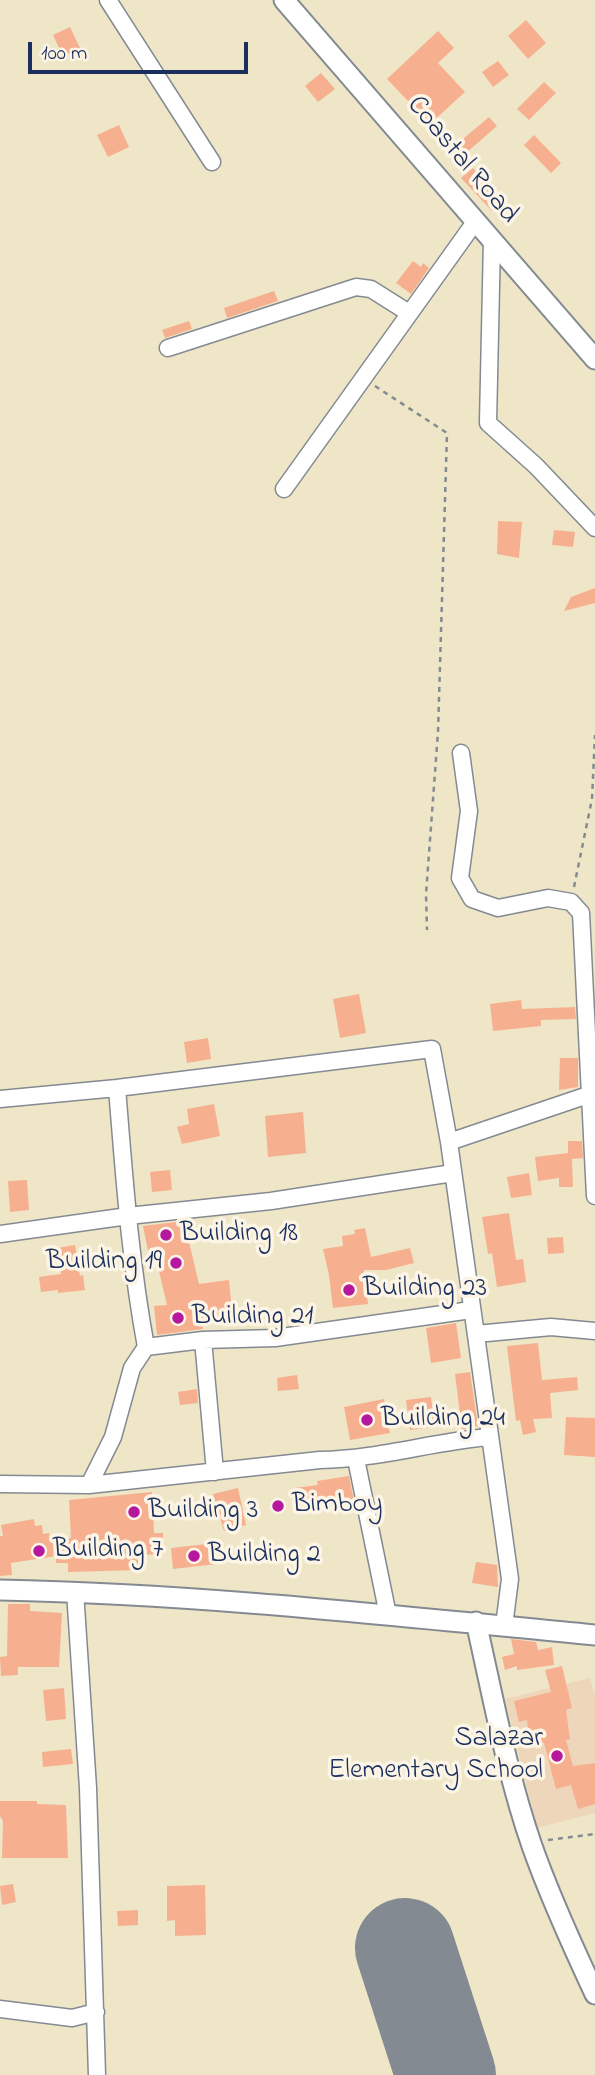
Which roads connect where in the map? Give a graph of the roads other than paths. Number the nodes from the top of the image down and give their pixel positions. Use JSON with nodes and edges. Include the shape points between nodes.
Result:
{"nodes":[{"id":1,"x":108,"y":0,"type":"edge"},
{"id":2,"x":284,"y":0,"type":"edge"},
{"id":3,"x":212,"y":162,"type":"dead end"},
{"id":4,"x":475,"y":222,"type":"junction"},
{"id":5,"x":492,"y":240,"type":"junction"},
{"id":6,"x":410,"y":313,"type":"junction"},
{"id":7,"x":168,"y":348,"type":"dead end"},
{"id":8,"x":595,"y":359,"type":"edge"},
{"id":9,"x":284,"y":489,"type":"dead end"},
{"id":10,"x":595,"y":528,"type":"edge"},
{"id":11,"x":461,"y":753,"type":"dead end"},
{"id":12,"x":117,"y":1088,"type":"junction"},
{"id":13,"x":591,"y":1094,"type":"junction"},
{"id":14,"x":0,"y":1099,"type":"edge"},
{"id":15,"x":449,"y":1142,"type":"junction"},
{"id":16,"x":453,"y":1173,"type":"junction"},
{"id":17,"x":595,"y":1196,"type":"edge"},
{"id":18,"x":128,"y":1216,"type":"junction"},
{"id":19,"x":0,"y":1234,"type":"edge"},
{"id":20,"x":471,"y":1310,"type":"junction"},
{"id":21,"x":595,"y":1331,"type":"edge"},
{"id":22,"x":477,"y":1334,"type":"junction"},
{"id":23,"x":203,"y":1340,"type":"junction"},
{"id":24,"x":146,"y":1347,"type":"junction"},
{"id":25,"x":488,"y":1437,"type":"junction"},
{"id":26,"x":356,"y":1459,"type":"junction"},
{"id":27,"x":215,"y":1472,"type":"junction"},
{"id":28,"x":0,"y":1484,"type":"edge"},
{"id":29,"x":89,"y":1485,"type":"junction"},
{"id":30,"x":0,"y":1590,"type":"edge"},
{"id":31,"x":75,"y":1591,"type":"junction"},
{"id":32,"x":388,"y":1615,"type":"junction"},
{"id":33,"x":476,"y":1622,"type":"junction"},
{"id":34,"x":504,"y":1626,"type":"junction"},
{"id":35,"x":595,"y":1634,"type":"edge"},
{"id":36,"x":595,"y":1994,"type":"edge"},
{"id":37,"x":0,"y":2009,"type":"edge"},
{"id":38,"x":96,"y":2012,"type":"junction"},
{"id":39,"x":97,"y":2075,"type":"edge"}],
"edges":[{"from":1,"to":3,"type":"street"},
{"from":2,"to":4,"type":"street","name":"Coastal Road"},
{"from":4,"to":5,"type":"street","name":"Coastal Road"},
{"from":4,"to":6,"type":"street"},
{"from":5,"to":8,"type":"street","name":"Coastal Road"},
{"from":5,"to":10,"type":"street","via":[[488,422]]},
{"from":6,"to":7,"type":"street","via":[[372,289],[356,287]]},
{"from":6,"to":9,"type":"street"},
{"from":11,"to":13,"type":"street","via":[[469,811],[460,878],[472,899],[498,908],[548,898],[571,902],[581,913]]},
{"from":12,"to":14,"type":"street"},
{"from":12,"to":15,"type":"street","via":[[432,1049]]},
{"from":12,"to":18,"type":"street"},
{"from":13,"to":15,"type":"street"},
{"from":13,"to":17,"type":"street"},
{"from":15,"to":16,"type":"street"},
{"from":16,"to":18,"type":"street","via":[[271,1201]]},
{"from":16,"to":20,"type":"street"},
{"from":18,"to":19,"type":"street"},
{"from":18,"to":24,"type":"street"},
{"from":20,"to":22,"type":"street"},
{"from":20,"to":23,"type":"street","via":[[275,1338]]},
{"from":21,"to":22,"type":"street","via":[[551,1327]]},
{"from":22,"to":25,"type":"street"},
{"from":23,"to":24,"type":"street"},
{"from":23,"to":27,"type":"street"},
{"from":24,"to":29,"type":"street","via":[[132,1368],[113,1437]]},
{"from":25,"to":26,"type":"street"},
{"from":25,"to":34,"type":"street","via":[[510,1579]]},
{"from":26,"to":27,"type":"street"},
{"from":26,"to":32,"type":"street"},
{"from":27,"to":29,"type":"street"},
{"from":28,"to":29,"type":"street"},
{"from":30,"to":31,"type":"street"},
{"from":31,"to":32,"type":"street"},
{"from":31,"to":38,"type":"street"},
{"from":32,"to":33,"type":"street"},
{"from":33,"to":34,"type":"street"},
{"from":33,"to":36,"type":"street","via":[[531,1843],[550,1897]]},
{"from":34,"to":35,"type":"street"},
{"from":37,"to":38,"type":"street","via":[[72,2018]]},
{"from":38,"to":39,"type":"street"}]}
